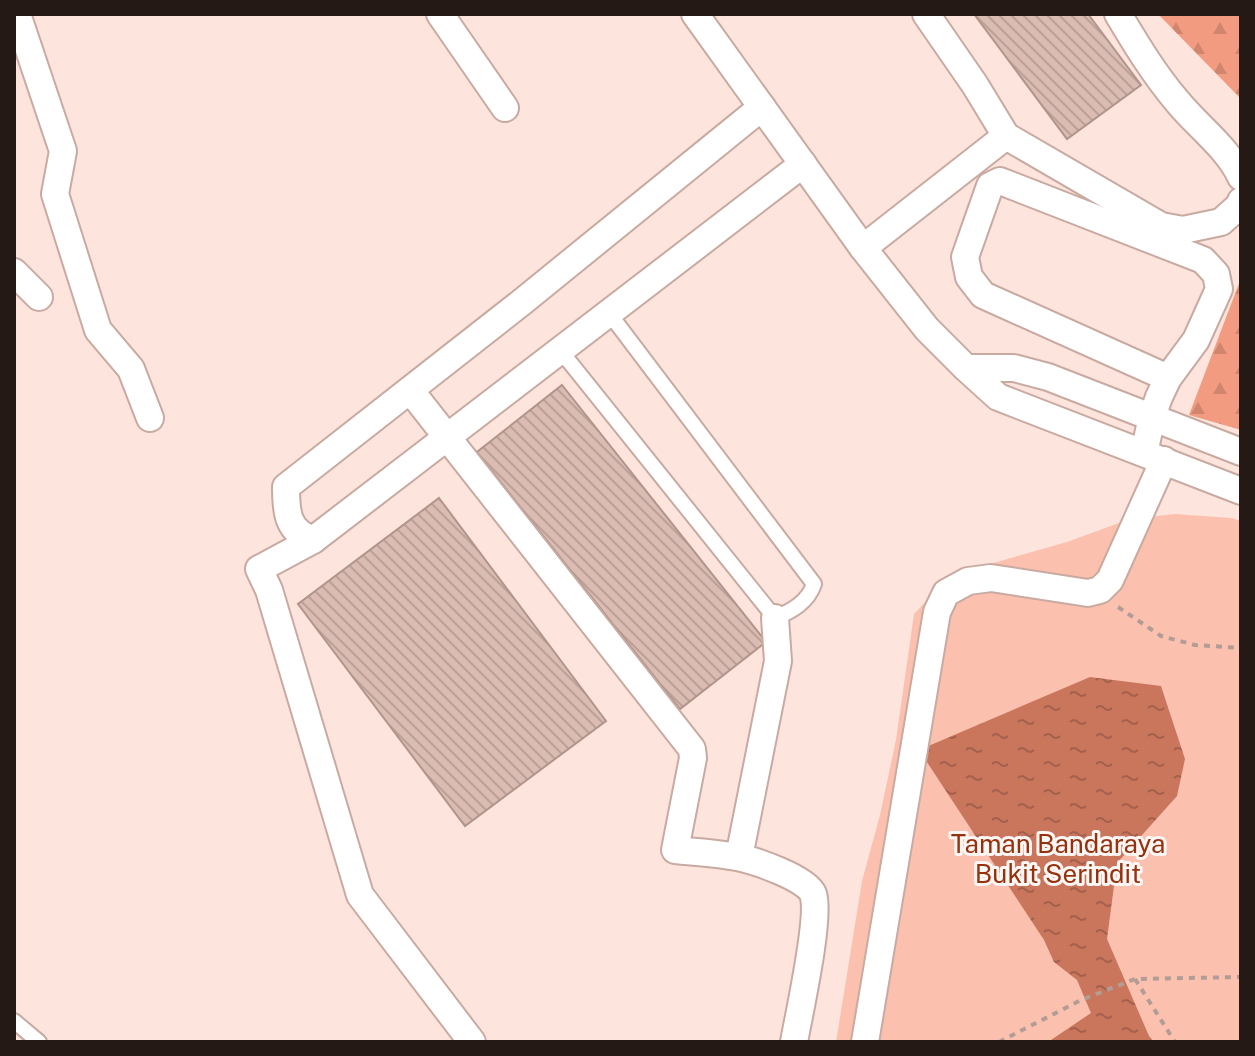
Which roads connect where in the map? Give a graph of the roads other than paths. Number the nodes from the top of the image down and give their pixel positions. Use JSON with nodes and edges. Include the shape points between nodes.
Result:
{"nodes":[{"id":1,"x":17,"y":14,"type":"edge"},
{"id":2,"x":440,"y":14,"type":"edge"},
{"id":3,"x":695,"y":14,"type":"edge"},
{"id":4,"x":926,"y":14,"type":"edge"},
{"id":5,"x":1118,"y":14,"type":"edge"},
{"id":6,"x":762,"y":107,"type":"junction"},
{"id":7,"x":505,"y":108,"type":"dead end"},
{"id":8,"x":1006,"y":136,"type":"junction"},
{"id":9,"x":803,"y":164,"type":"junction"},
{"id":10,"x":1241,"y":177,"type":"edge"},
{"id":11,"x":1241,"y":201,"type":"edge"},
{"id":12,"x":863,"y":248,"type":"junction"},
{"id":13,"x":14,"y":272,"type":"edge"},
{"id":14,"x":39,"y":297,"type":"dead end"},
{"id":15,"x":609,"y":313,"type":"junction"},
{"id":16,"x":560,"y":350,"type":"junction"},
{"id":17,"x":966,"y":368,"type":"junction"},
{"id":18,"x":1168,"y":378,"type":"junction"},
{"id":19,"x":410,"y":390,"type":"junction"},
{"id":20,"x":1152,"y":417,"type":"junction"},
{"id":21,"x":150,"y":418,"type":"dead end"},
{"id":22,"x":447,"y":437,"type":"junction"},
{"id":23,"x":1241,"y":452,"type":"edge"},
{"id":24,"x":1154,"y":456,"type":"junction"},
{"id":25,"x":1241,"y":491,"type":"edge"},
{"id":26,"x":313,"y":540,"type":"junction"},
{"id":27,"x":775,"y":618,"type":"junction"},
{"id":28,"x":739,"y":857,"type":"junction"},
{"id":29,"x":14,"y":1021,"type":"edge"},
{"id":30,"x":39,"y":1042,"type":"edge"},
{"id":31,"x":472,"y":1042,"type":"edge"},
{"id":32,"x":794,"y":1042,"type":"edge"},
{"id":33,"x":865,"y":1042,"type":"edge"}],
"edges":[{"from":1,"to":21,"type":"street","via":[[63,151],[55,194],[98,330],[131,369]]},
{"from":2,"to":7,"type":"street"},
{"from":3,"to":6,"type":"street"},
{"from":4,"to":8,"type":"street"},
{"from":5,"to":10,"type":"street","via":[[1152,70],[1234,162]]},
{"from":6,"to":9,"type":"street"},
{"from":6,"to":19,"type":"street"},
{"from":8,"to":11,"type":"street","via":[[1161,226],[1183,230],[1221,222]]},
{"from":8,"to":12,"type":"street"},
{"from":9,"to":12,"type":"street"},
{"from":9,"to":15,"type":"street"},
{"from":12,"to":17,"type":"street","via":[[927,329]]},
{"from":13,"to":14,"type":"street"},
{"from":15,"to":16,"type":"street"},
{"from":15,"to":27,"type":"lane","via":[[814,584],[801,604]]},
{"from":16,"to":22,"type":"street"},
{"from":16,"to":27,"type":"lane"},
{"from":17,"to":20,"type":"street","via":[[1014,368],[1037,374]]},
{"from":17,"to":24,"type":"street","via":[[998,397]]},
{"from":18,"to":18,"type":"street","via":[[983,295],[969,277],[965,257],[990,186],[1000,181],[1210,267],[1219,289],[1196,340]]},
{"from":18,"to":20,"type":"street"},
{"from":19,"to":22,"type":"street"},
{"from":19,"to":26,"type":"street","via":[[286,487],[291,522],[301,536]]},
{"from":20,"to":23,"type":"street"},
{"from":20,"to":24,"type":"street"},
{"from":22,"to":26,"type":"street"},
{"from":22,"to":28,"type":"street","via":[[692,749],[675,850]]},
{"from":24,"to":25,"type":"street"},
{"from":24,"to":33,"type":"street","via":[[1110,580],[1100,590],[1088,593],[991,578],[968,581],[946,593],[937,612]]},
{"from":26,"to":31,"type":"street","via":[[259,569],[360,895]]},
{"from":27,"to":28,"type":"street","via":[[778,661]]},
{"from":28,"to":32,"type":"street","via":[[792,876],[813,894],[815,920]]},
{"from":29,"to":30,"type":"lane"}]}
